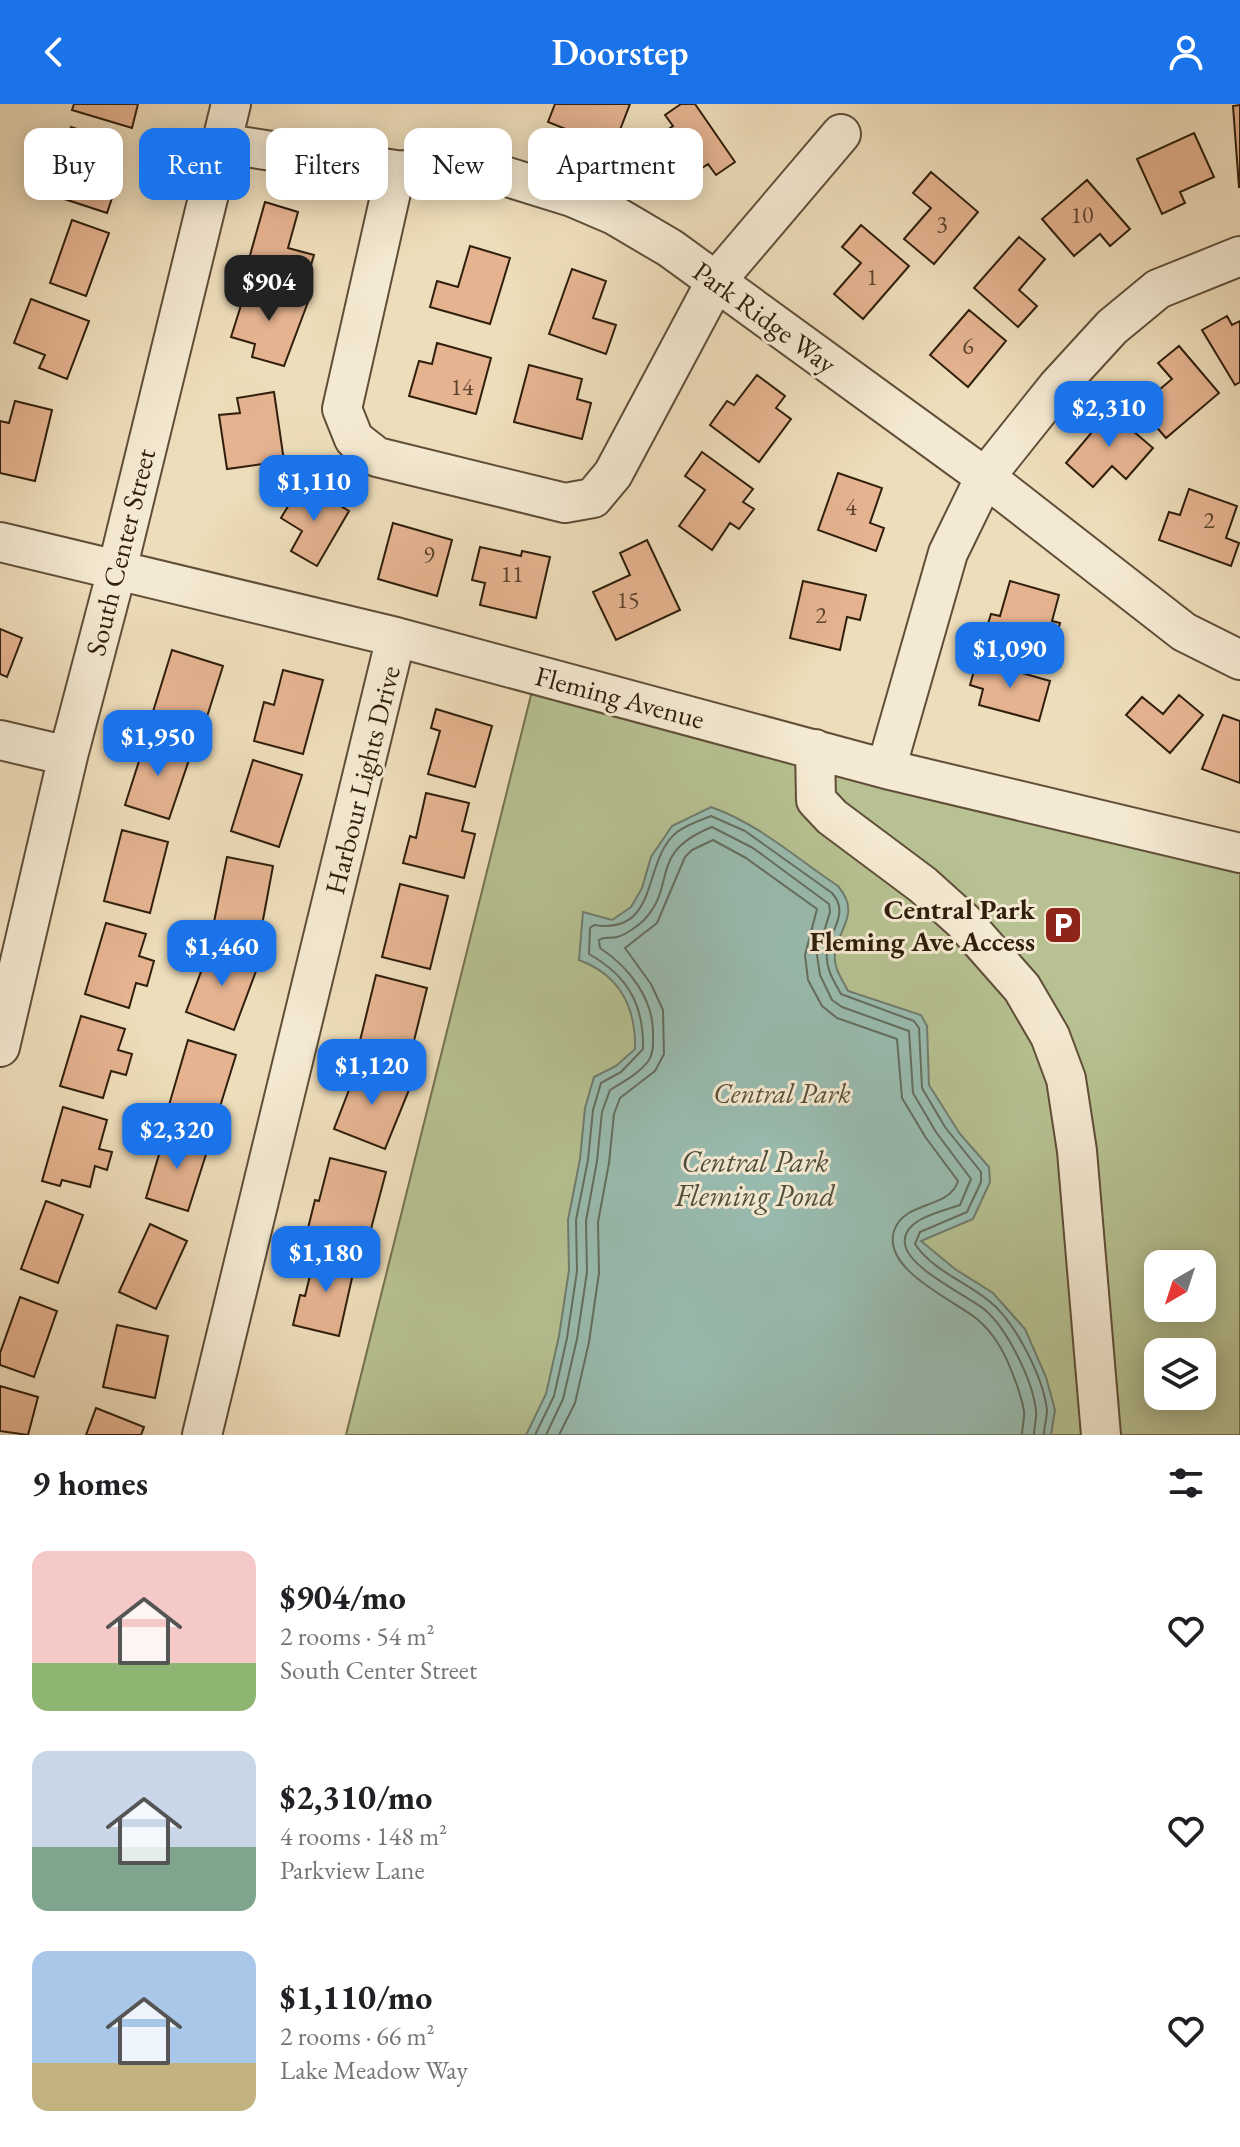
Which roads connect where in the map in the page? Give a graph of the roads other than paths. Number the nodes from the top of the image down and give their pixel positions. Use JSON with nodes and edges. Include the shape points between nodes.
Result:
{"nodes":[{"id":1,"x":231,"y":104,"type":"edge"},
{"id":2,"x":224,"y":128,"type":"edge"},
{"id":3,"x":841,"y":134,"type":"dead end"},
{"id":4,"x":250,"y":148,"type":"edge"},
{"id":5,"x":396,"y":170,"type":"junction"},
{"id":6,"x":206,"y":200,"type":"edge"},
{"id":7,"x":1240,"y":256,"type":"edge"},
{"id":8,"x":716,"y":281,"type":"junction"},
{"id":9,"x":985,"y":477,"type":"junction"},
{"id":10,"x":0,"y":542,"type":"edge"},
{"id":11,"x":117,"y":570,"type":"junction"},
{"id":12,"x":396,"y":637,"type":"junction"},
{"id":13,"x":1240,"y":660,"type":"edge"},
{"id":14,"x":0,"y":740,"type":"edge"},
{"id":15,"x":815,"y":749,"type":"junction"},
{"id":16,"x":68,"y":756,"type":"junction"},
{"id":17,"x":886,"y":769,"type":"junction"},
{"id":18,"x":1240,"y":853,"type":"edge"},
{"id":19,"x":0,"y":1044,"type":"edge"},
{"id":20,"x":202,"y":1435,"type":"edge"},
{"id":21,"x":1101,"y":1435,"type":"edge"}],
"edges":[{"from":1,"to":2,"type":"street","name":"South Center Street"},
{"from":3,"to":8,"type":"street"},
{"from":4,"to":5,"type":"street","name":"Park Ridge Way"},
{"from":5,"to":8,"type":"street","name":"Park Ridge Way","via":[[501,175],[572,197],[614,215]]},
{"from":5,"to":8,"type":"street","via":[[342,409],[354,439],[377,457],[565,503],[593,498],[613,474]]},
{"from":6,"to":11,"type":"street","name":"South Center Street"},
{"from":7,"to":9,"type":"street","via":[[1158,289],[1112,327]]},
{"from":8,"to":9,"type":"street","name":"Park Ridge Way"},
{"from":9,"to":13,"type":"street","name":"Park Ridge Way","via":[[1184,632]]},
{"from":9,"to":17,"type":"street","via":[[948,553]]},
{"from":10,"to":11,"type":"street","name":"Fleming Avenue"},
{"from":11,"to":12,"type":"street","name":"Fleming Avenue"},
{"from":11,"to":16,"type":"street","name":"South Center Street"},
{"from":12,"to":15,"type":"street","name":"Fleming Avenue"},
{"from":12,"to":20,"type":"street","name":"Harbour Lights Drive"},
{"from":14,"to":16,"type":"street"},
{"from":15,"to":17,"type":"street","name":"Fleming Avenue"},
{"from":15,"to":21,"type":"street","via":[[816,800],[963,921],[1022,988],[1050,1036],[1066,1079],[1077,1151]]},
{"from":16,"to":19,"type":"street","name":"South Center Street"},
{"from":17,"to":18,"type":"street","name":"Fleming Avenue"}]}
